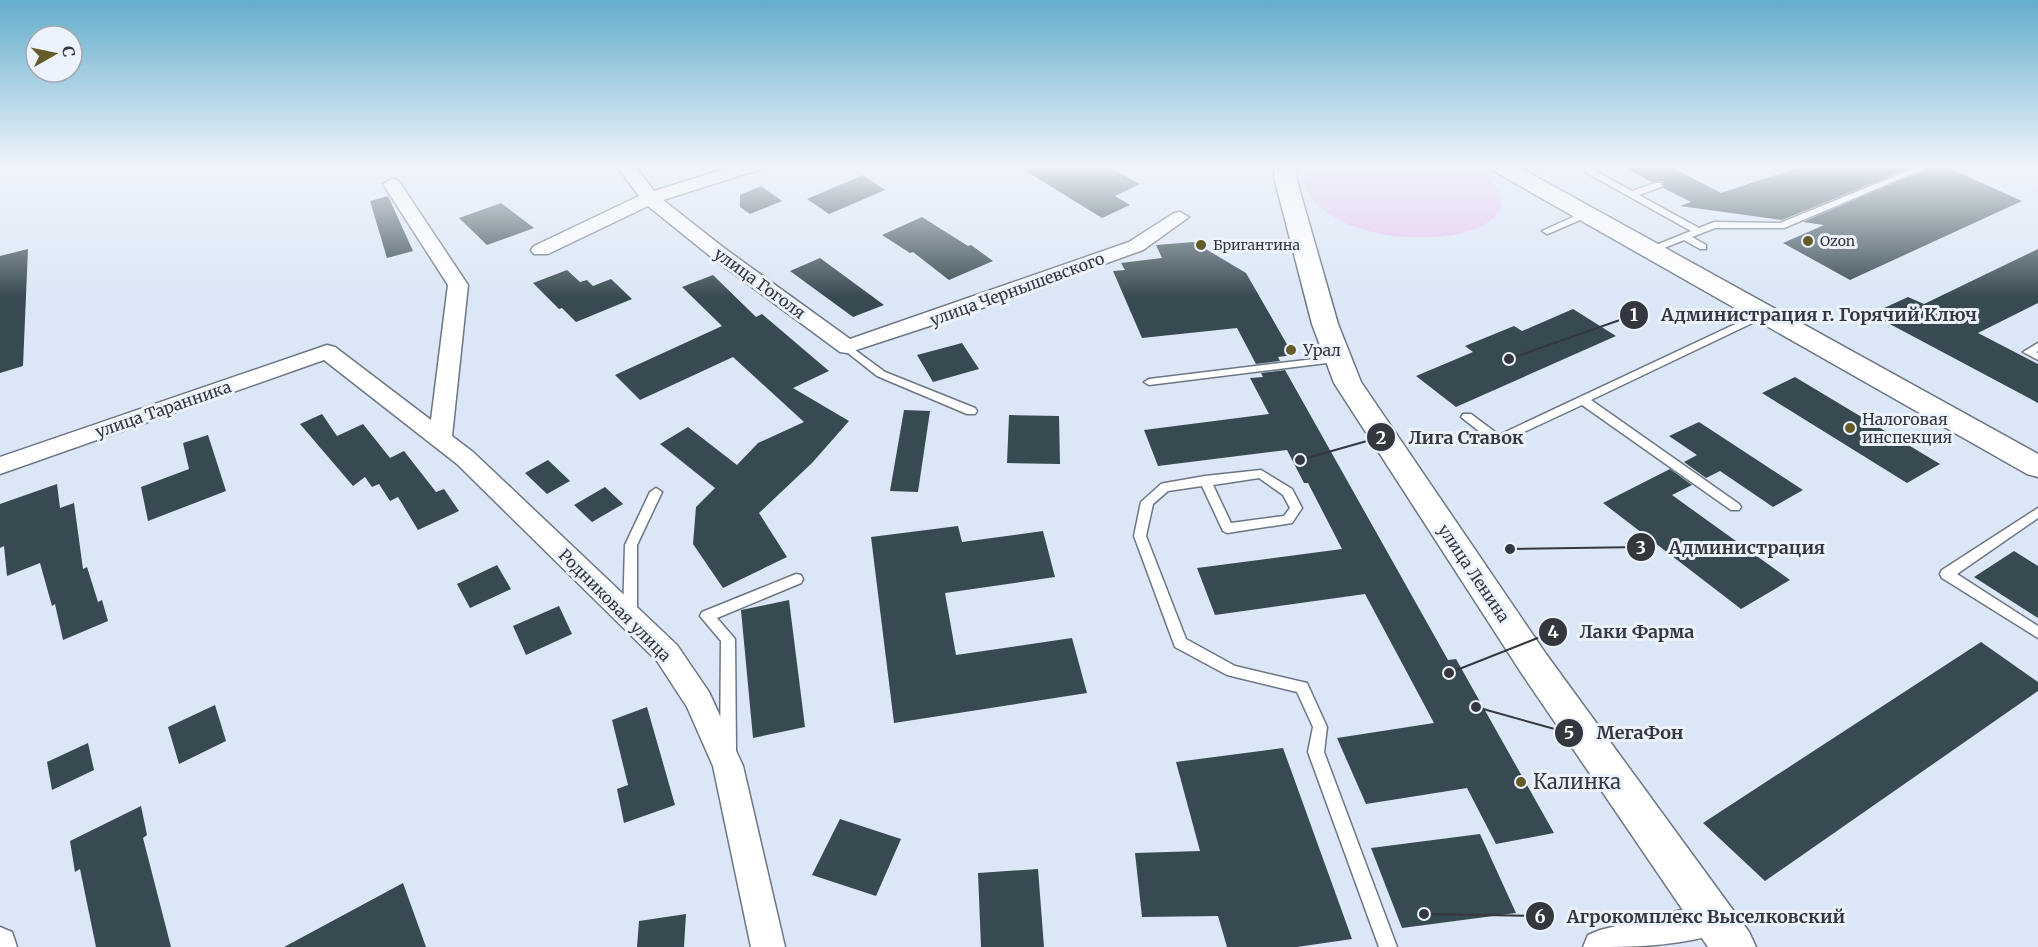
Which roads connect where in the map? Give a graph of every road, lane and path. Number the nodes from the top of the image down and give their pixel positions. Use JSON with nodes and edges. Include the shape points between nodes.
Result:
{"nodes":[{"id":1,"x":408,"y":209,"type":"edge"},
{"id":2,"x":627,"y":209,"type":"edge"},
{"id":3,"x":664,"y":209,"type":"edge"},
{"id":4,"x":1294,"y":209,"type":"edge"},
{"id":5,"x":1578,"y":209,"type":"edge"},
{"id":6,"x":1659,"y":209,"type":"edge"},
{"id":7,"x":1822,"y":209,"type":"edge"},
{"id":8,"x":1586,"y":214,"type":"junction"},
{"id":9,"x":1180,"y":217,"type":"dead end"},
{"id":10,"x":1547,"y":231,"type":"dead end"},
{"id":11,"x":1698,"y":231,"type":"junction"},
{"id":12,"x":1683,"y":236,"type":"junction"},
{"id":13,"x":1703,"y":248,"type":"dead end"},
{"id":14,"x":541,"y":250,"type":"dead end"},
{"id":15,"x":1649,"y":251,"type":"junction"},
{"id":16,"x":1763,"y":314,"type":"junction"},
{"id":17,"x":2038,"y":346,"type":"edge"},
{"id":18,"x":847,"y":347,"type":"junction"},
{"id":19,"x":327,"y":352,"type":"joint"},
{"id":20,"x":2038,"y":357,"type":"edge"},
{"id":21,"x":1339,"y":359,"type":"junction"},
{"id":22,"x":1149,"y":382,"type":"dead end"},
{"id":23,"x":1583,"y":400,"type":"junction"},
{"id":24,"x":972,"y":411,"type":"dead end"},
{"id":25,"x":1467,"y":417,"type":"dead end"},
{"id":26,"x":440,"y":439,"type":"junction"},
{"id":27,"x":0,"y":466,"type":"edge"},
{"id":28,"x":2038,"y":467,"type":"edge"},
{"id":29,"x":1205,"y":480,"type":"junction"},
{"id":30,"x":656,"y":492,"type":"dead end"},
{"id":31,"x":1735,"y":507,"type":"dead end"},
{"id":32,"x":2038,"y":512,"type":"edge"},
{"id":33,"x":796,"y":579,"type":"dead end"},
{"id":34,"x":630,"y":618,"type":"junction"},
{"id":35,"x":2038,"y":633,"type":"edge"},
{"id":36,"x":728,"y":766,"type":"junction"},
{"id":37,"x":1714,"y":919,"type":"junction"},
{"id":38,"x":768,"y":947,"type":"edge"},
{"id":39,"x":1388,"y":947,"type":"edge"},
{"id":40,"x":1600,"y":947,"type":"edge"},
{"id":41,"x":1734,"y":947,"type":"edge"}],
"edges":[{"from":1,"to":26,"type":"street","via":[[458,285]]},
{"from":2,"to":14,"type":"street"},
{"from":3,"to":18,"type":"street","name":"улица Гоголя"},
{"from":4,"to":21,"type":"street","name":"улица Ленина","via":[[1325,324]]},
{"from":5,"to":8,"type":"street"},
{"from":6,"to":11,"type":"lane"},
{"from":7,"to":11,"type":"lane","via":[[1781,226],[1714,225]]},
{"from":8,"to":10,"type":"lane"},
{"from":8,"to":15,"type":"street"},
{"from":9,"to":18,"type":"street","name":"улица Чернышевского","via":[[1136,246]]},
{"from":11,"to":12,"type":"lane"},
{"from":12,"to":13,"type":"lane"},
{"from":12,"to":15,"type":"lane"},
{"from":15,"to":16,"type":"street"},
{"from":16,"to":23,"type":"lane"},
{"from":16,"to":28,"type":"street"},
{"from":17,"to":20,"type":"lane","via":[[2028,352]]},
{"from":18,"to":24,"type":"lane","via":[[881,375]]},
{"from":19,"to":26,"type":"street","name":"Родниковая улица"},
{"from":19,"to":27,"type":"street","name":"улица Таранника"},
{"from":21,"to":22,"type":"lane"},
{"from":21,"to":37,"type":"street","name":"улица Ленина","via":[[1348,384],[1534,664]]},
{"from":23,"to":25,"type":"lane","via":[[1498,440]]},
{"from":23,"to":31,"type":"lane"},
{"from":26,"to":34,"type":"street","name":"Родниковая улица","via":[[465,458]]},
{"from":29,"to":29,"type":"lane","via":[[1261,474],[1288,492],[1296,508],[1288,520],[1227,528]]},
{"from":29,"to":39,"type":"lane","via":[[1166,487],[1147,502],[1140,536],[1180,643],[1232,671],[1302,687],[1320,727],[1316,752]]},
{"from":30,"to":34,"type":"lane","via":[[631,545]]},
{"from":32,"to":35,"type":"lane","via":[[1947,574]]},
{"from":33,"to":36,"type":"lane","via":[[707,616],[728,639]]},
{"from":34,"to":36,"type":"street","name":"Родниковая улица","via":[[667,653],[699,701]]},
{"from":36,"to":38,"type":"street","name":"Родниковая улица"},
{"from":37,"to":40,"type":"street"},
{"from":37,"to":41,"type":"street","name":"улица Ленина"}]}
